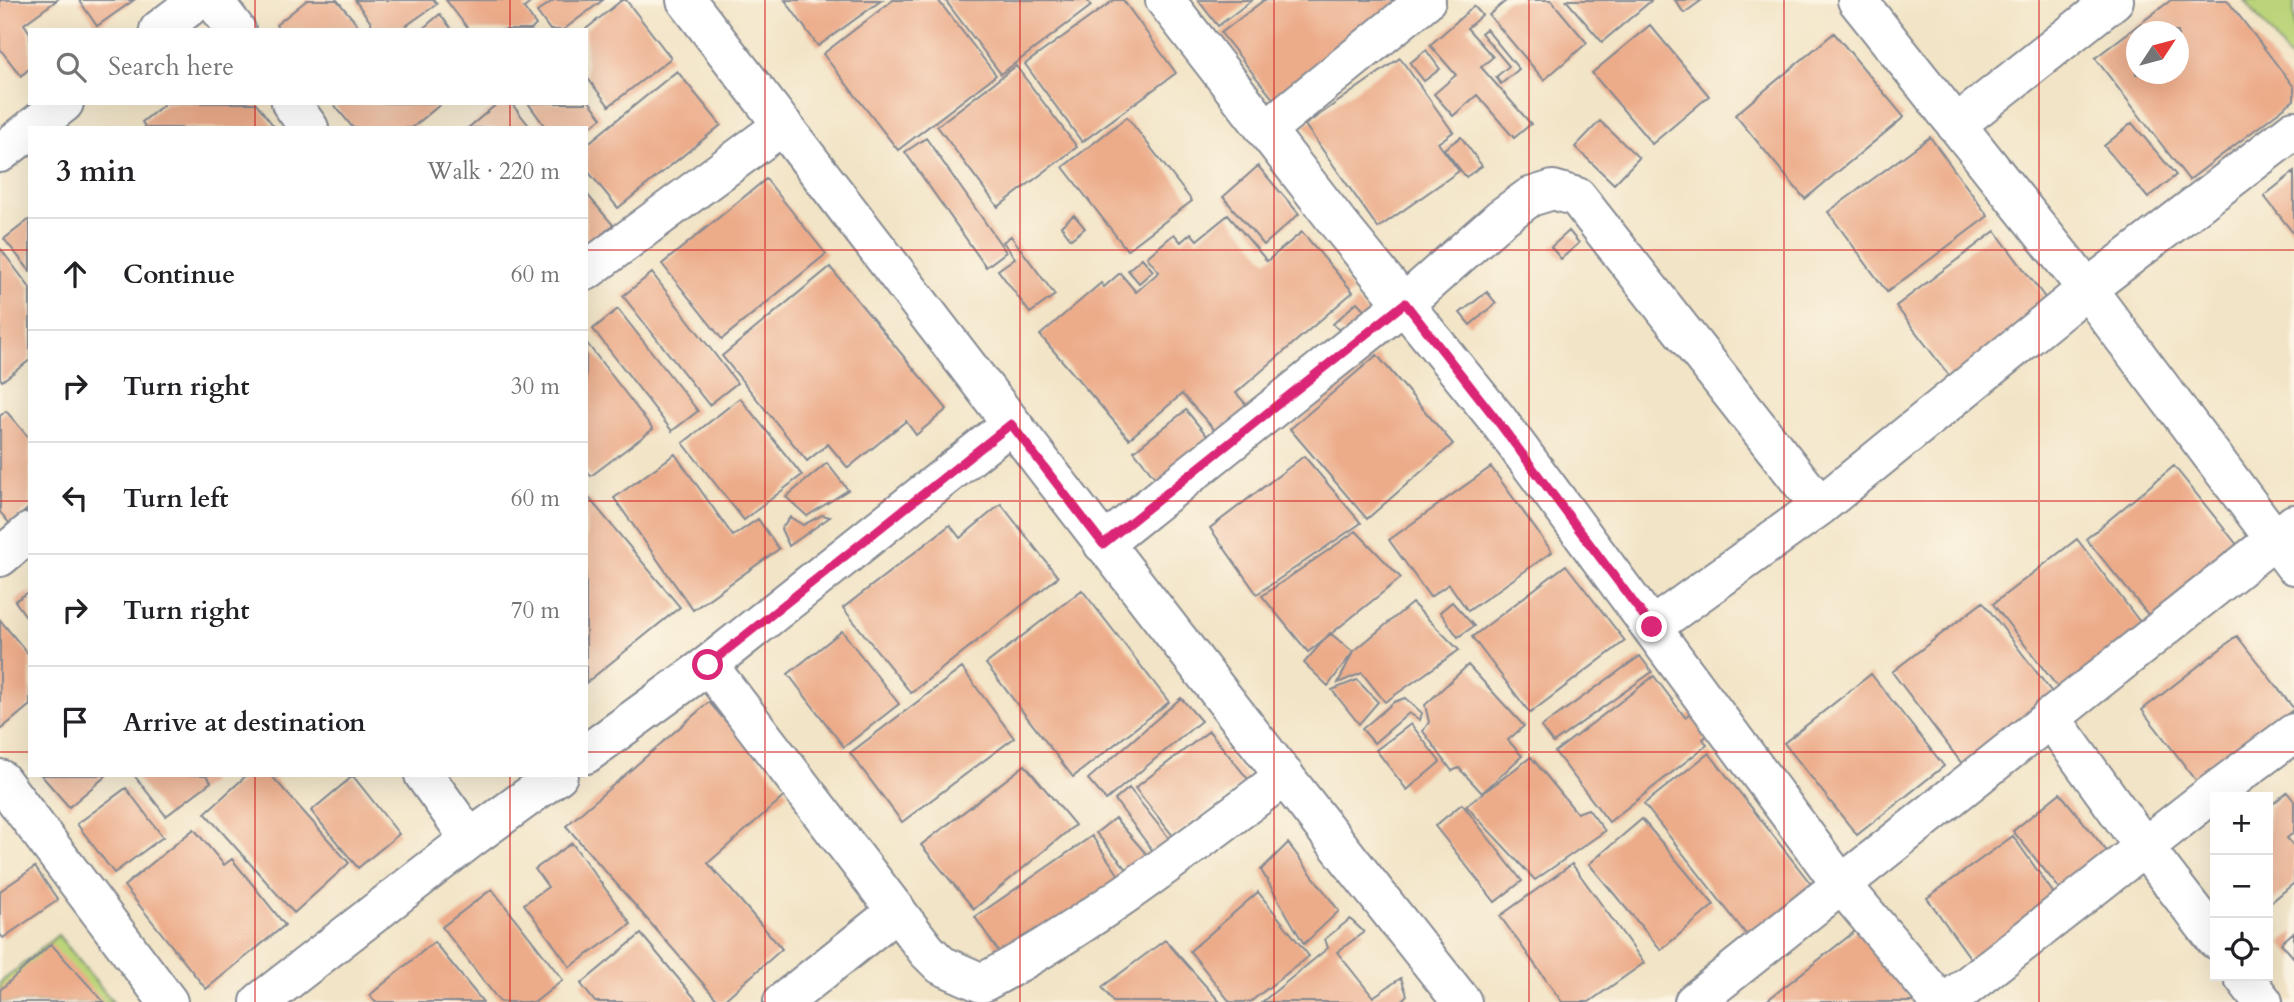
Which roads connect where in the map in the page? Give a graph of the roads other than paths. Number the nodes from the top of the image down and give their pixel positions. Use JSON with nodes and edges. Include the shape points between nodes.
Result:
{"nodes":[{"id":1,"x":198,"y":0,"type":"edge"},
{"id":2,"x":213,"y":0,"type":"edge"},
{"id":3,"x":685,"y":0,"type":"edge"},
{"id":4,"x":1165,"y":0,"type":"edge"},
{"id":5,"x":1426,"y":0,"type":"edge"},
{"id":6,"x":1857,"y":0,"type":"edge"},
{"id":7,"x":2114,"y":0,"type":"edge"},
{"id":8,"x":162,"y":28,"type":"edge"},
{"id":9,"x":234,"y":28,"type":"edge"},
{"id":10,"x":61,"y":105,"type":"edge"},
{"id":11,"x":292,"y":105,"type":"edge"},
{"id":12,"x":783,"y":125,"type":"junction"},
{"id":13,"x":1956,"y":125,"type":"junction"},
{"id":14,"x":35,"y":126,"type":"edge"},
{"id":15,"x":308,"y":126,"type":"edge"},
{"id":16,"x":1267,"y":129,"type":"junction"},
{"id":17,"x":2294,"y":130,"type":"edge"},
{"id":18,"x":28,"y":131,"type":"edge"},
{"id":19,"x":0,"y":153,"type":"edge"},
{"id":20,"x":588,"y":270,"type":"edge"},
{"id":21,"x":2087,"y":289,"type":"junction"},
{"id":22,"x":1405,"y":303,"type":"junction"},
{"id":23,"x":1011,"y":424,"type":"junction"},
{"id":24,"x":1820,"y":506,"type":"junction"},
{"id":25,"x":28,"y":534,"type":"edge"},
{"id":26,"x":2288,"y":543,"type":"edge"},
{"id":27,"x":1103,"y":544,"type":"junction"},
{"id":28,"x":0,"y":557,"type":"edge"},
{"id":29,"x":1652,"y":627,"type":"junction"},
{"id":30,"x":708,"y":665,"type":"junction"},
{"id":31,"x":2050,"y":717,"type":"junction"},
{"id":32,"x":2294,"y":733,"type":"edge"},
{"id":33,"x":588,"y":753,"type":"edge"},
{"id":34,"x":1285,"y":776,"type":"junction"},
{"id":35,"x":425,"y":777,"type":"edge"},
{"id":36,"x":555,"y":777,"type":"edge"},
{"id":37,"x":0,"y":779,"type":"edge"},
{"id":38,"x":470,"y":839,"type":"junction"},
{"id":39,"x":2144,"y":847,"type":"junction"},
{"id":40,"x":1841,"y":884,"type":"junction"},
{"id":41,"x":897,"y":911,"type":"junction"},
{"id":42,"x":2210,"y":933,"type":"edge"},
{"id":43,"x":2247,"y":981,"type":"edge"},
{"id":44,"x":168,"y":1002,"type":"edge"},
{"id":45,"x":260,"y":1002,"type":"edge"},
{"id":46,"x":783,"y":1002,"type":"edge"},
{"id":47,"x":1462,"y":1002,"type":"edge"},
{"id":48,"x":1693,"y":1002,"type":"edge"},
{"id":49,"x":1940,"y":1002,"type":"edge"},
{"id":50,"x":1947,"y":1002,"type":"edge"},
{"id":51,"x":2263,"y":1002,"type":"edge"}],
"edges":[{"from":1,"to":8,"type":"street"},
{"from":2,"to":9,"type":"street"},
{"from":3,"to":12,"type":"street"},
{"from":4,"to":16,"type":"street"},
{"from":5,"to":16,"type":"street"},
{"from":6,"to":13,"type":"street"},
{"from":7,"to":13,"type":"street"},
{"from":10,"to":14,"type":"street"},
{"from":11,"to":15,"type":"street"},
{"from":12,"to":20,"type":"street"},
{"from":12,"to":23,"type":"street"},
{"from":13,"to":21,"type":"street"},
{"from":16,"to":22,"type":"street"},
{"from":17,"to":21,"type":"street"},
{"from":18,"to":19,"type":"street"},
{"from":21,"to":24,"type":"street"},
{"from":21,"to":26,"type":"street"},
{"from":22,"to":24,"type":"street","via":[[1530,197],[1553,190],[1577,197]]},
{"from":22,"to":27,"type":"street"},
{"from":22,"to":29,"type":"street"},
{"from":23,"to":27,"type":"street"},
{"from":23,"to":30,"type":"street"},
{"from":24,"to":29,"type":"street"},
{"from":25,"to":28,"type":"street"},
{"from":26,"to":31,"type":"street"},
{"from":27,"to":34,"type":"street"},
{"from":29,"to":40,"type":"street"},
{"from":30,"to":33,"type":"street"},
{"from":30,"to":41,"type":"street"},
{"from":31,"to":39,"type":"street"},
{"from":31,"to":40,"type":"street"},
{"from":32,"to":39,"type":"street"},
{"from":34,"to":41,"type":"street","via":[[1047,948],[982,983],[941,965]]},
{"from":34,"to":47,"type":"street"},
{"from":35,"to":38,"type":"street"},
{"from":36,"to":38,"type":"street"},
{"from":37,"to":44,"type":"street"},
{"from":38,"to":45,"type":"street"},
{"from":39,"to":42,"type":"street"},
{"from":39,"to":50,"type":"street"},
{"from":40,"to":48,"type":"street"},
{"from":40,"to":49,"type":"street"},
{"from":41,"to":46,"type":"street"},
{"from":43,"to":51,"type":"street"}]}
